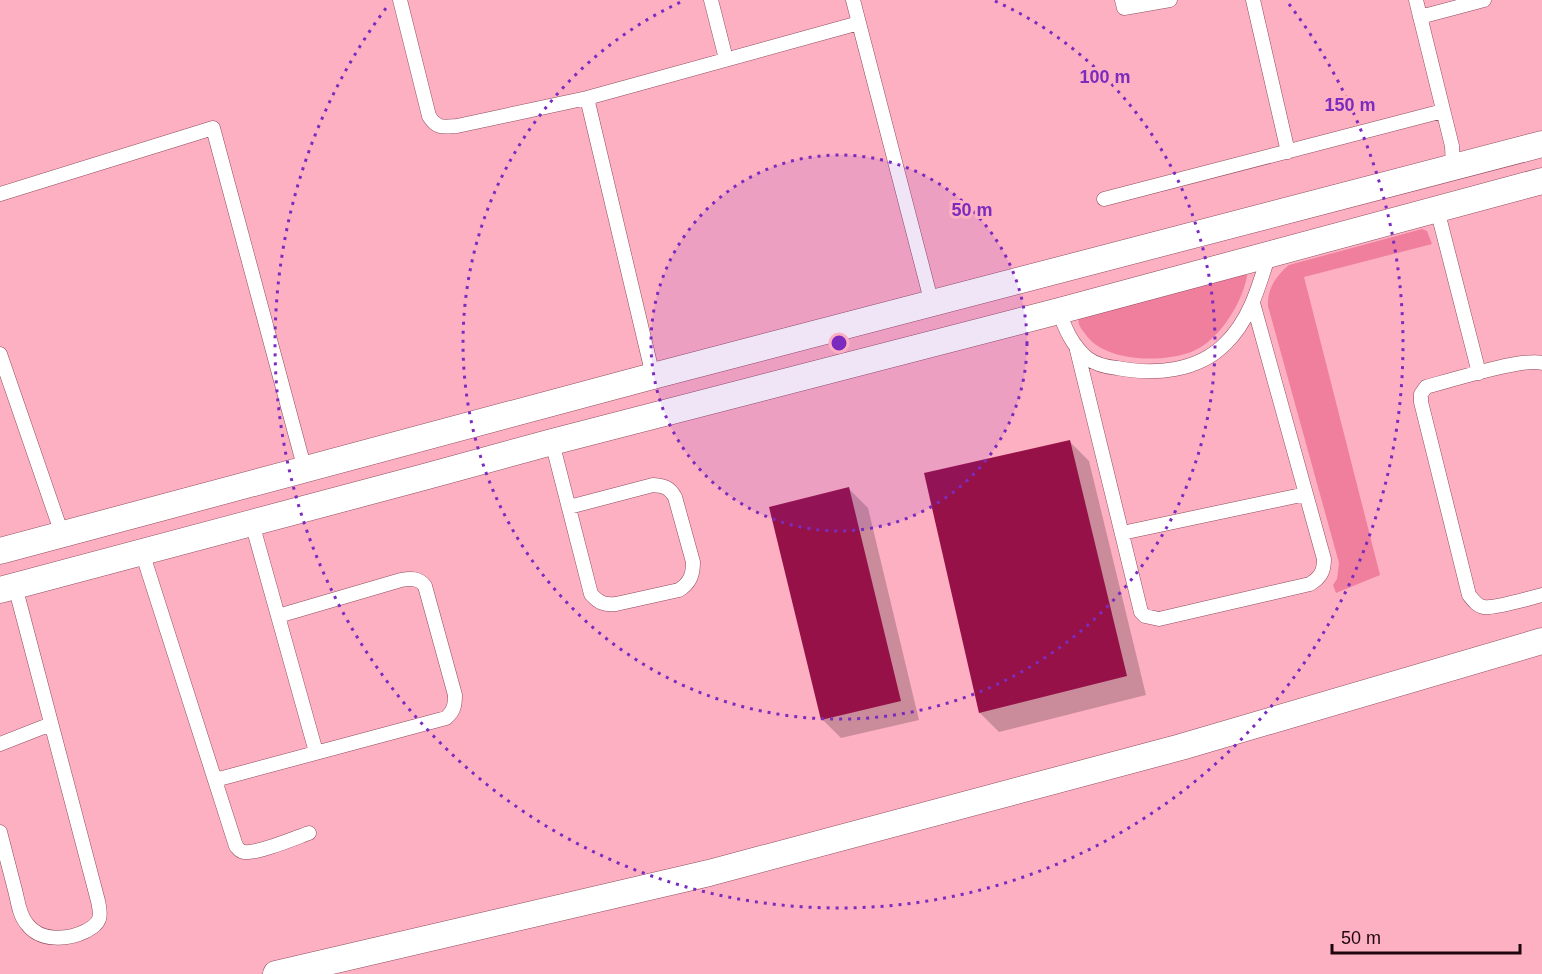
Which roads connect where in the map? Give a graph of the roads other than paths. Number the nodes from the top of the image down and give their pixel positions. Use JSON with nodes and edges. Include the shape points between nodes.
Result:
{"nodes":[{"id":1,"x":400,"y":0,"type":"edge"},
{"id":2,"x":711,"y":0,"type":"edge"},
{"id":3,"x":853,"y":0,"type":"edge"},
{"id":4,"x":1122,"y":0,"type":"edge"},
{"id":5,"x":1170,"y":0,"type":"edge"},
{"id":6,"x":1253,"y":0,"type":"edge"},
{"id":7,"x":1416,"y":0,"type":"edge"},
{"id":8,"x":1484,"y":0,"type":"edge"},
{"id":9,"x":1420,"y":17,"type":"junction"},
{"id":10,"x":859,"y":23,"type":"junction"},
{"id":11,"x":726,"y":59,"type":"junction"},
{"id":12,"x":587,"y":98,"type":"junction"},
{"id":13,"x":1443,"y":111,"type":"junction"},
{"id":14,"x":1542,"y":144,"type":"edge"},
{"id":15,"x":1287,"y":152,"type":"junction"},
{"id":16,"x":1453,"y":168,"type":"junction"},
{"id":17,"x":1542,"y":182,"type":"edge"},
{"id":18,"x":0,"y":194,"type":"edge"},
{"id":19,"x":1104,"y":199,"type":"dead end"},
{"id":20,"x":1443,"y":207,"type":"junction"},
{"id":21,"x":1260,"y":218,"type":"junction"},
{"id":22,"x":1269,"y":254,"type":"junction"},
{"id":23,"x":1050,"y":273,"type":"junction"},
{"id":24,"x":1252,"y":303,"type":"junction"},
{"id":25,"x":932,"y":304,"type":"junction"},
{"id":26,"x":1059,"y":311,"type":"junction"},
{"id":27,"x":1076,"y":346,"type":"junction"},
{"id":28,"x":0,"y":354,"type":"edge"},
{"id":29,"x":1542,"y":363,"type":"edge"},
{"id":30,"x":1479,"y":373,"type":"junction"},
{"id":31,"x":652,"y":376,"type":"junction"},
{"id":32,"x":660,"y":414,"type":"junction"},
{"id":33,"x":552,"y":442,"type":"junction"},
{"id":34,"x":305,"y":470,"type":"junction"},
{"id":35,"x":1306,"y":494,"type":"junction"},
{"id":36,"x":568,"y":507,"type":"junction"},
{"id":37,"x":252,"y":523,"type":"junction"},
{"id":38,"x":1122,"y":533,"type":"junction"},
{"id":39,"x":62,"y":534,"type":"junction"},
{"id":40,"x":2,"y":550,"type":"edge"},
{"id":41,"x":142,"y":552,"type":"junction"},
{"id":42,"x":7,"y":588,"type":"edge"},
{"id":43,"x":1542,"y":595,"type":"edge"},
{"id":44,"x":278,"y":616,"type":"junction"},
{"id":45,"x":1542,"y":641,"type":"edge"},
{"id":46,"x":51,"y":724,"type":"junction"},
{"id":47,"x":0,"y":744,"type":"edge"},
{"id":48,"x":316,"y":752,"type":"junction"},
{"id":49,"x":215,"y":780,"type":"junction"},
{"id":50,"x":0,"y":832,"type":"edge"},
{"id":51,"x":309,"y":833,"type":"dead end"},
{"id":52,"x":276,"y":974,"type":"edge"}],
"edges":[{"from":1,"to":12,"type":"lane","via":[[429,116],[438,126],[457,126]]},
{"from":2,"to":11,"type":"lane"},
{"from":3,"to":10,"type":"lane"},
{"from":4,"to":5,"type":"lane","via":[[1124,8]]},
{"from":6,"to":15,"type":"lane"},
{"from":7,"to":9,"type":"lane"},
{"from":8,"to":9,"type":"lane"},
{"from":9,"to":13,"type":"lane"},
{"from":10,"to":11,"type":"lane"},
{"from":10,"to":25,"type":"lane"},
{"from":11,"to":12,"type":"lane"},
{"from":12,"to":31,"type":"lane"},
{"from":13,"to":15,"type":"lane"},
{"from":13,"to":16,"type":"lane"},
{"from":14,"to":16,"type":"street"},
{"from":15,"to":19,"type":"lane"},
{"from":16,"to":20,"type":"street"},
{"from":16,"to":21,"type":"street"},
{"from":17,"to":20,"type":"street"},
{"from":18,"to":34,"type":"lane","via":[[213,128]]},
{"from":20,"to":22,"type":"street"},
{"from":20,"to":30,"type":"lane"},
{"from":21,"to":22,"type":"street"},
{"from":21,"to":23,"type":"street"},
{"from":22,"to":24,"type":"lane"},
{"from":22,"to":26,"type":"street"},
{"from":23,"to":25,"type":"street"},
{"from":23,"to":26,"type":"street"},
{"from":24,"to":27,"type":"lane","via":[[1245,320],[1224,345],[1195,364],[1176,369],[1154,372],[1105,366],[1089,359]]},
{"from":24,"to":35,"type":"lane"},
{"from":25,"to":31,"type":"street"},
{"from":26,"to":27,"type":"lane"},
{"from":26,"to":32,"type":"street"},
{"from":27,"to":38,"type":"lane"},
{"from":28,"to":39,"type":"lane"},
{"from":29,"to":30,"type":"lane"},
{"from":30,"to":43,"type":"lane","via":[[1426,387],[1420,402],[1469,595],[1483,608]]},
{"from":31,"to":32,"type":"street"},
{"from":31,"to":34,"type":"street"},
{"from":32,"to":33,"type":"street"},
{"from":33,"to":36,"type":"lane"},
{"from":33,"to":37,"type":"street"},
{"from":34,"to":39,"type":"street"},
{"from":35,"to":38,"type":"lane"},
{"from":35,"to":38,"type":"lane","via":[[1324,559],[1318,579],[1159,619],[1142,612]]},
{"from":36,"to":36,"type":"lane","via":[[591,594],[598,602],[616,604],[679,590],[691,579],[693,562],[671,489],[653,485]]},
{"from":37,"to":41,"type":"street"},
{"from":37,"to":44,"type":"lane"},
{"from":39,"to":40,"type":"street"},
{"from":40,"to":42,"type":"street"},
{"from":41,"to":42,"type":"street"},
{"from":41,"to":49,"type":"lane"},
{"from":42,"to":46,"type":"lane"},
{"from":44,"to":48,"type":"lane"},
{"from":44,"to":48,"type":"lane","via":[[401,579],[421,581],[425,586],[455,695],[454,710],[446,717]]},
{"from":45,"to":52,"type":"street","via":[[1181,747],[709,873]]},
{"from":46,"to":47,"type":"lane"},
{"from":46,"to":50,"type":"lane","via":[[98,901],[97,923],[84,932],[59,938],[41,935],[27,926]]},
{"from":48,"to":49,"type":"lane"},
{"from":49,"to":51,"type":"lane","via":[[240,850],[258,850]]}]}
